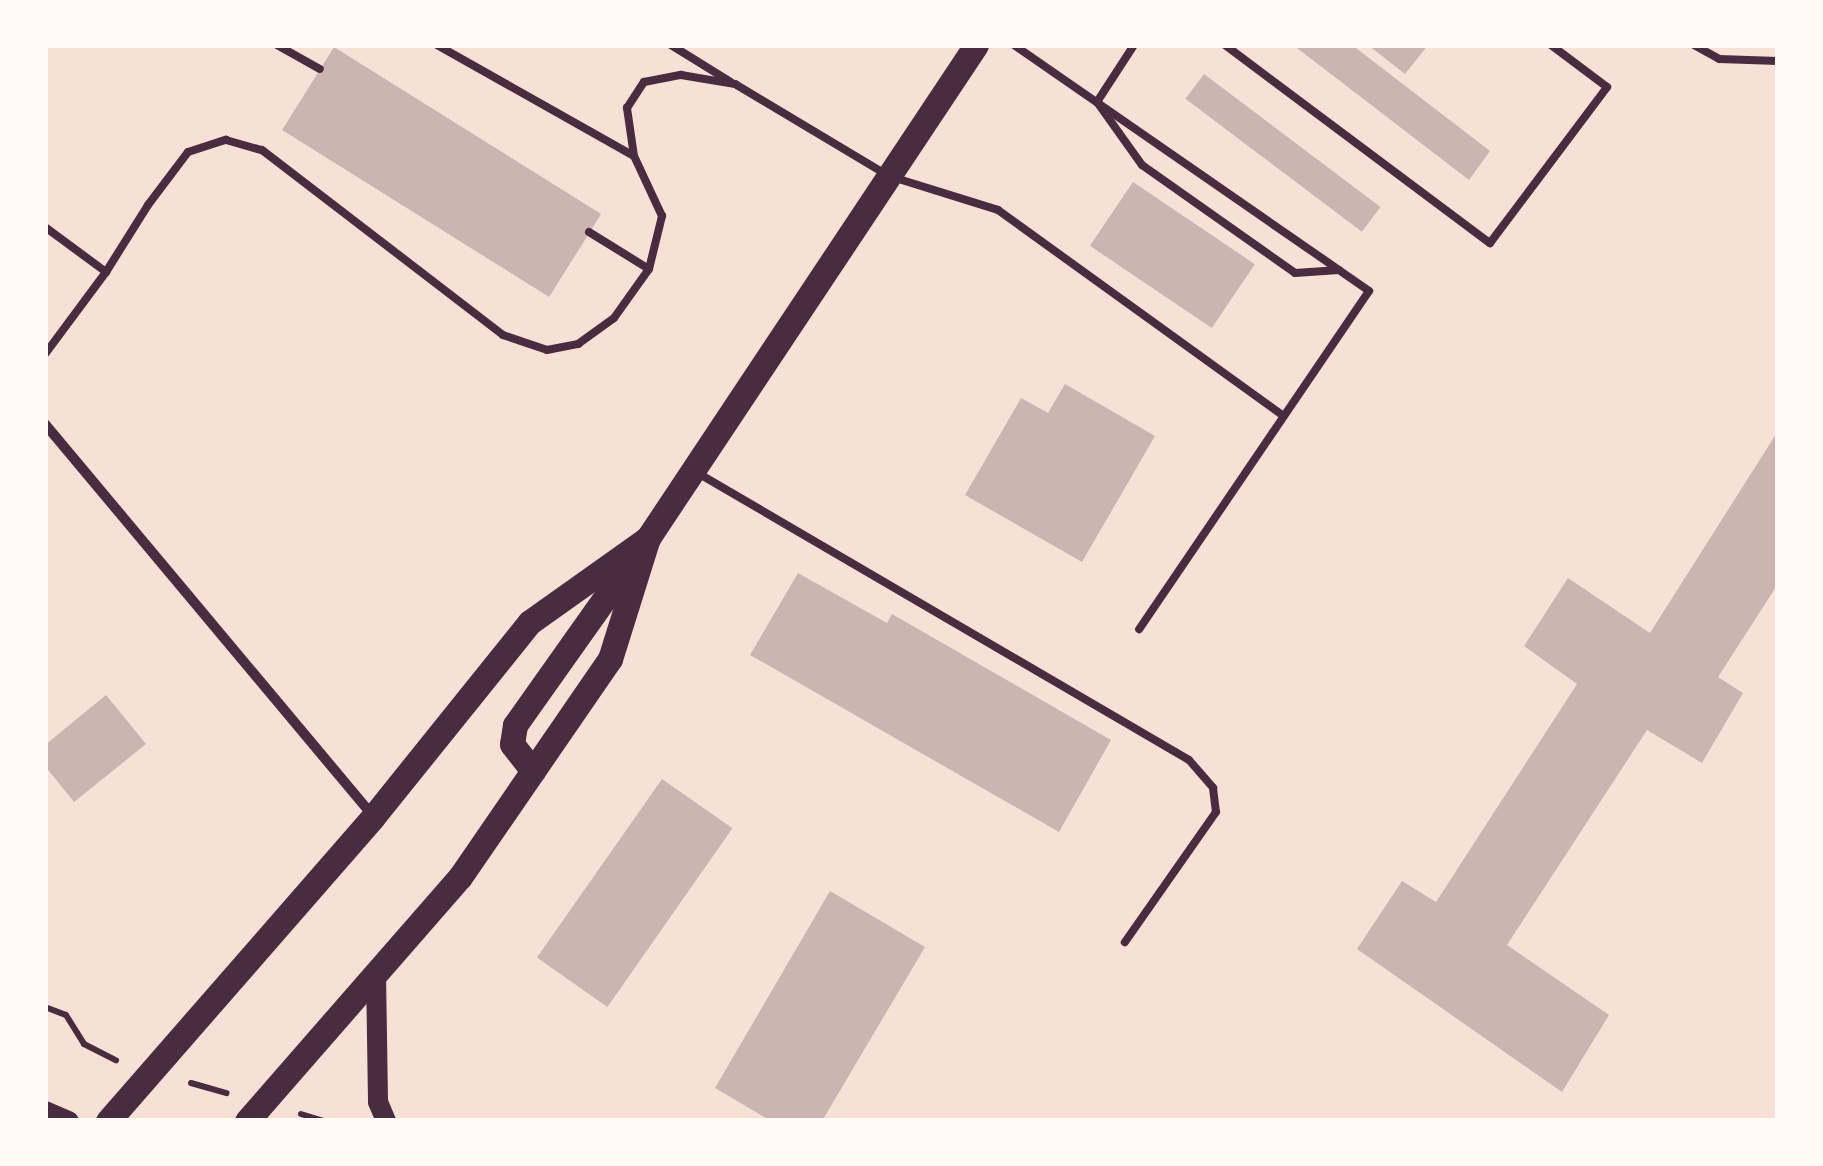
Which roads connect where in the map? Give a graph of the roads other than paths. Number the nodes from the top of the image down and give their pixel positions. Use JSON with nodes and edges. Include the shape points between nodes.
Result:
{"nodes":[{"id":1,"x":277,"y":45,"type":"edge"},
{"id":2,"x":437,"y":45,"type":"edge"},
{"id":3,"x":671,"y":45,"type":"edge"},
{"id":4,"x":976,"y":45,"type":"edge"},
{"id":5,"x":1014,"y":45,"type":"edge"},
{"id":6,"x":1134,"y":45,"type":"edge"},
{"id":7,"x":1224,"y":45,"type":"edge"},
{"id":8,"x":1550,"y":45,"type":"edge"},
{"id":9,"x":1694,"y":45,"type":"edge"},
{"id":10,"x":1778,"y":61,"type":"edge"},
{"id":11,"x":320,"y":69,"type":"dead end"},
{"id":12,"x":735,"y":84,"type":"junction"},
{"id":13,"x":1097,"y":102,"type":"junction"},
{"id":14,"x":634,"y":156,"type":"junction"},
{"id":15,"x":890,"y":176,"type":"junction"},
{"id":16,"x":45,"y":227,"type":"edge"},
{"id":17,"x":589,"y":232,"type":"dead end"},
{"id":18,"x":649,"y":269,"type":"junction"},
{"id":19,"x":1339,"y":270,"type":"junction"},
{"id":20,"x":106,"y":272,"type":"junction"},
{"id":21,"x":45,"y":354,"type":"edge"},
{"id":22,"x":1284,"y":416,"type":"junction"},
{"id":23,"x":45,"y":424,"type":"edge"},
{"id":24,"x":694,"y":470,"type":"junction"},
{"id":25,"x":648,"y":538,"type":"junction"},
{"id":26,"x":1139,"y":629,"type":"dead end"},
{"id":27,"x":533,"y":771,"type":"junction"},
{"id":28,"x":373,"y":817,"type":"junction"},
{"id":29,"x":1125,"y":942,"type":"dead end"},
{"id":30,"x":376,"y":972,"type":"junction"},
{"id":31,"x":45,"y":1111,"type":"edge"},
{"id":32,"x":69,"y":1121,"type":"edge"},
{"id":33,"x":108,"y":1121,"type":"edge"},
{"id":34,"x":247,"y":1121,"type":"edge"},
{"id":35,"x":386,"y":1121,"type":"edge"}],
"edges":[{"from":1,"to":11,"type":"lane"},
{"from":2,"to":14,"type":"lane"},
{"from":3,"to":12,"type":"lane"},
{"from":4,"to":15,"type":"main road"},
{"from":5,"to":13,"type":"lane"},
{"from":6,"to":13,"type":"lane"},
{"from":7,"to":8,"type":"lane","via":[[1490,243],[1608,86]]},
{"from":9,"to":10,"type":"lane","via":[[1720,59]]},
{"from":12,"to":14,"type":"lane","via":[[681,75],[644,82],[628,108]]},
{"from":12,"to":15,"type":"lane"},
{"from":13,"to":19,"type":"lane"},
{"from":13,"to":19,"type":"lane","via":[[1142,165],[1295,274]]},
{"from":14,"to":18,"type":"lane","via":[[662,216]]},
{"from":15,"to":22,"type":"lane","via":[[998,210]]},
{"from":15,"to":24,"type":"main road"},
{"from":16,"to":20,"type":"lane"},
{"from":17,"to":18,"type":"lane"},
{"from":18,"to":20,"type":"lane","via":[[614,318],[578,344],[547,350],[503,335],[262,150],[226,140],[188,152]]},
{"from":19,"to":22,"type":"lane","via":[[1369,291]]},
{"from":20,"to":21,"type":"lane"},
{"from":22,"to":26,"type":"lane"},
{"from":23,"to":28,"type":"street"},
{"from":24,"to":25,"type":"main road"},
{"from":24,"to":29,"type":"lane","via":[[1190,760],[1213,788],[1216,812]]},
{"from":25,"to":27,"type":"main road","via":[[610,659]]},
{"from":25,"to":27,"type":"main road","via":[[515,725],[512,744]]},
{"from":25,"to":28,"type":"main road","via":[[530,622]]},
{"from":27,"to":30,"type":"main road","via":[[460,877]]},
{"from":28,"to":33,"type":"main road"},
{"from":30,"to":34,"type":"main road"},
{"from":30,"to":35,"type":"main road","via":[[378,1102]]},
{"from":31,"to":32,"type":"main road"}]}
